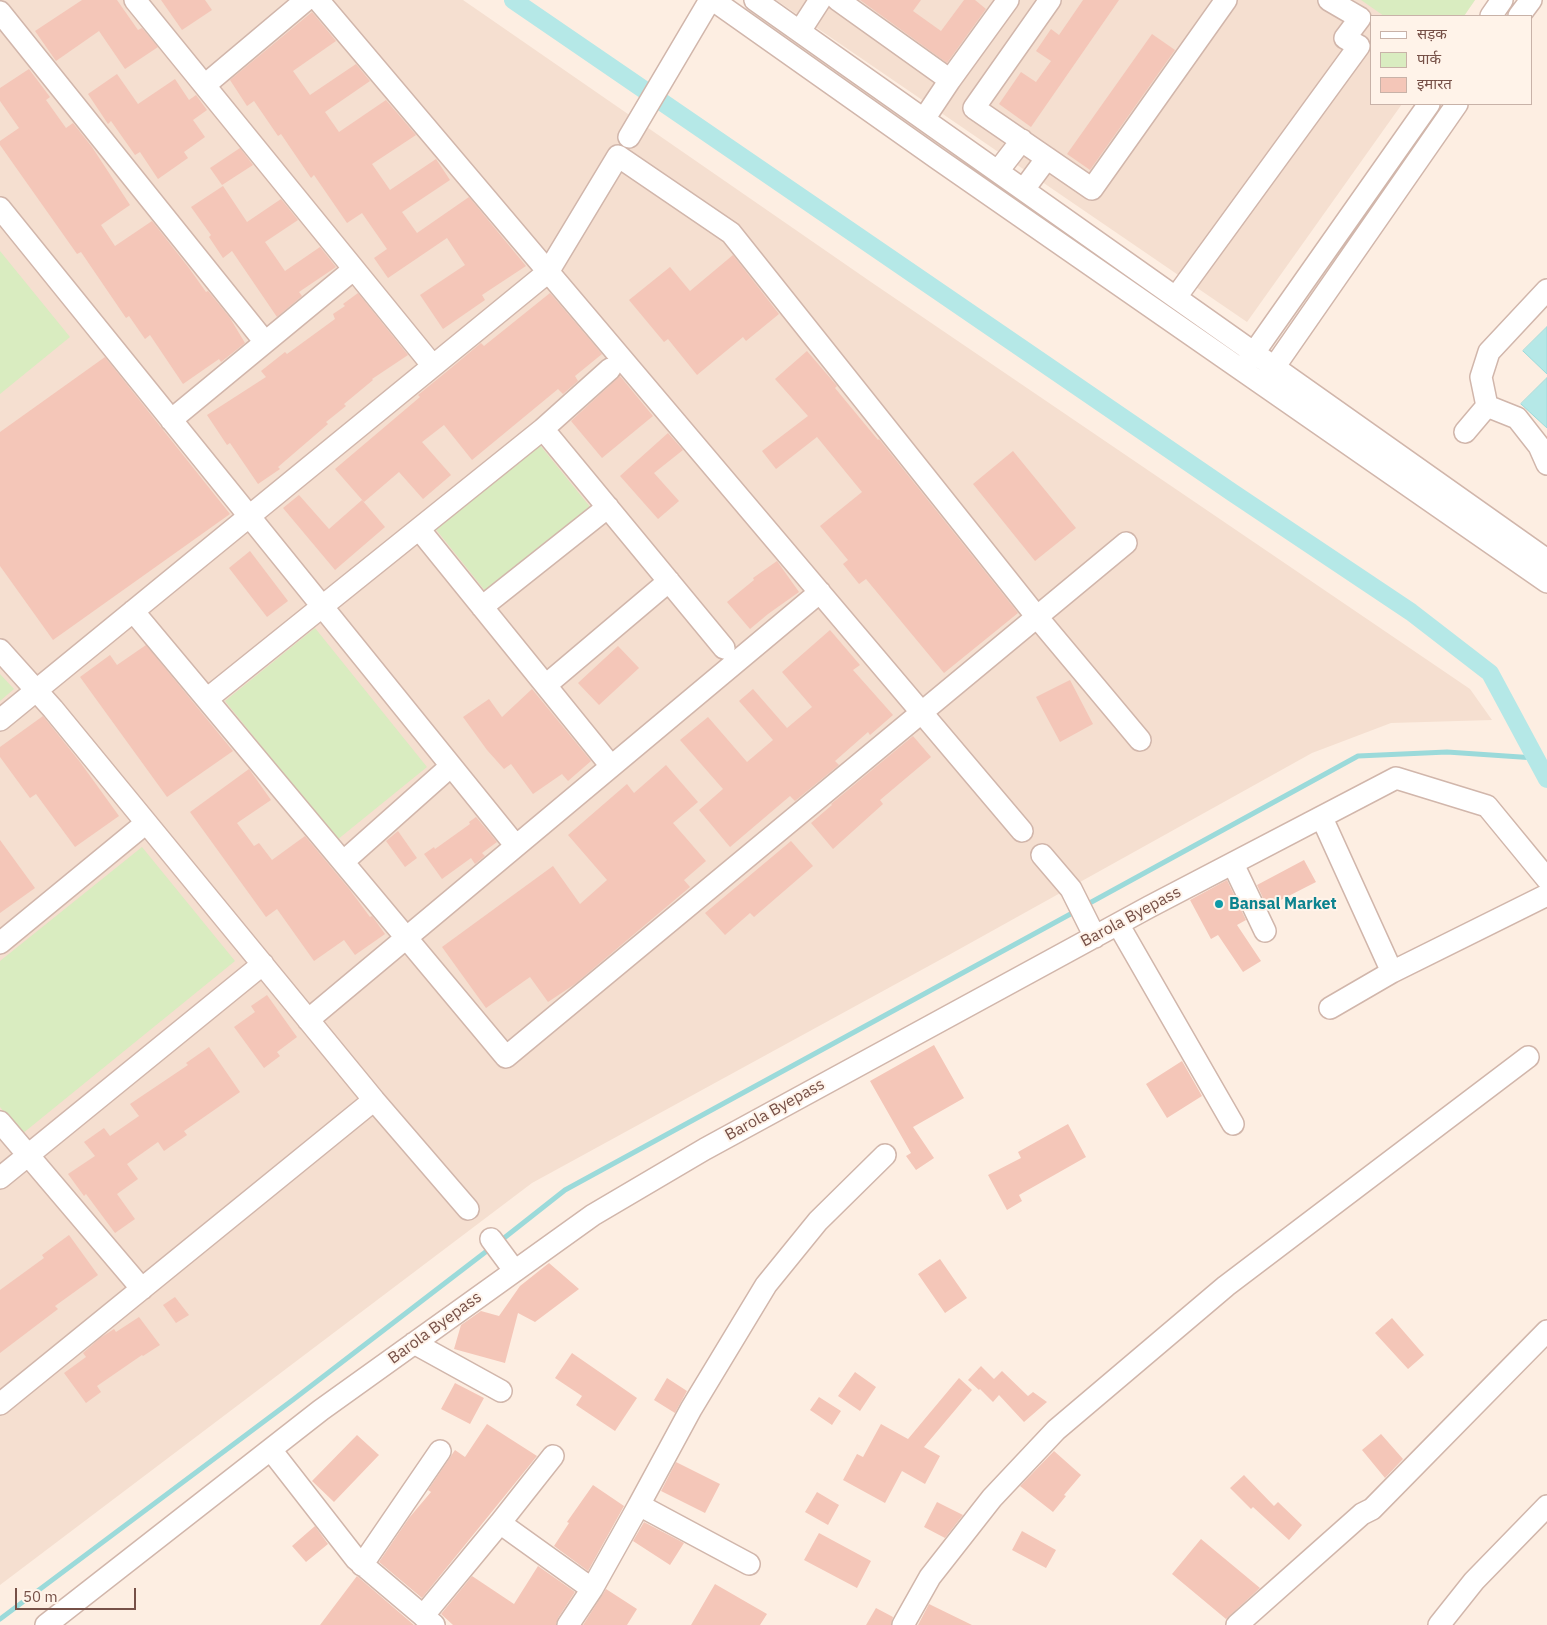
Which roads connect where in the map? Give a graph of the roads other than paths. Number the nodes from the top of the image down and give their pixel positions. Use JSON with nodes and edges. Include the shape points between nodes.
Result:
{"nodes":[{"id":1,"x":135,"y":0,"type":"edge"},
{"id":2,"x":306,"y":0,"type":"edge"},
{"id":3,"x":318,"y":0,"type":"edge"},
{"id":4,"x":711,"y":0,"type":"edge"},
{"id":5,"x":820,"y":0,"type":"edge"},
{"id":6,"x":838,"y":0,"type":"edge"},
{"id":7,"x":1008,"y":0,"type":"edge"},
{"id":8,"x":1050,"y":0,"type":"edge"},
{"id":9,"x":1226,"y":0,"type":"edge"},
{"id":10,"x":1329,"y":0,"type":"edge"},
{"id":11,"x":1502,"y":0,"type":"edge"},
{"id":12,"x":1531,"y":0,"type":"edge"},
{"id":13,"x":770,"y":4,"type":"edge"},
{"id":14,"x":0,"y":12,"type":"edge"},
{"id":15,"x":1491,"y":15,"type":"edge"},
{"id":16,"x":1520,"y":15,"type":"edge"},
{"id":17,"x":800,"y":31,"type":"junction"},
{"id":18,"x":950,"y":80,"type":"junction"},
{"id":19,"x":205,"y":85,"type":"junction"},
{"id":20,"x":1428,"y":105,"type":"edge"},
{"id":21,"x":1456,"y":105,"type":"edge"},
{"id":22,"x":924,"y":119,"type":"junction"},
{"id":23,"x":629,"y":136,"type":"dead end"},
{"id":24,"x":1022,"y":140,"type":"junction"},
{"id":25,"x":1047,"y":158,"type":"junction"},
{"id":26,"x":998,"y":171,"type":"junction"},
{"id":27,"x":1024,"y":189,"type":"junction"},
{"id":28,"x":0,"y":208,"type":"edge"},
{"id":29,"x":354,"y":269,"type":"junction"},
{"id":30,"x":548,"y":272,"type":"junction"},
{"id":31,"x":1547,"y":290,"type":"edge"},
{"id":32,"x":1176,"y":297,"type":"junction"},
{"id":33,"x":265,"y":342,"type":"junction"},
{"id":34,"x":1254,"y":352,"type":"junction"},
{"id":35,"x":433,"y":366,"type":"junction"},
{"id":36,"x":1274,"y":367,"type":"junction"},
{"id":37,"x":610,"y":369,"type":"dead end"},
{"id":38,"x":1241,"y":370,"type":"junction"},
{"id":39,"x":1262,"y":384,"type":"junction"},
{"id":40,"x":1487,"y":406,"type":"junction"},
{"id":41,"x":171,"y":420,"type":"junction"},
{"id":42,"x":542,"y":429,"type":"junction"},
{"id":43,"x":1465,"y":432,"type":"dead end"},
{"id":44,"x":1547,"y":464,"type":"edge"},
{"id":45,"x":608,"y":507,"type":"junction"},
{"id":46,"x":248,"y":515,"type":"junction"},
{"id":47,"x":418,"y":529,"type":"junction"},
{"id":48,"x":1126,"y":543,"type":"dead end"},
{"id":49,"x":1547,"y":560,"type":"edge"},
{"id":50,"x":669,"y":581,"type":"junction"},
{"id":51,"x":1547,"y":582,"type":"edge"},
{"id":52,"x":820,"y":592,"type":"junction"},
{"id":53,"x":322,"y":606,"type":"junction"},
{"id":54,"x":482,"y":607,"type":"junction"},
{"id":55,"x":133,"y":611,"type":"junction"},
{"id":56,"x":1037,"y":617,"type":"junction"},
{"id":57,"x":724,"y":648,"type":"dead end"},
{"id":58,"x":0,"y":650,"type":"edge"},
{"id":59,"x":546,"y":685,"type":"junction"},
{"id":60,"x":36,"y":690,"type":"junction"},
{"id":61,"x":207,"y":700,"type":"junction"},
{"id":62,"x":922,"y":713,"type":"junction"},
{"id":63,"x":0,"y":720,"type":"edge"},
{"id":64,"x":1140,"y":740,"type":"dead end"},
{"id":65,"x":451,"y":766,"type":"junction"},
{"id":66,"x":612,"y":766,"type":"junction"},
{"id":67,"x":1322,"y":818,"type":"junction"},
{"id":68,"x":146,"y":823,"type":"junction"},
{"id":69,"x":1022,"y":831,"type":"dead end"},
{"id":70,"x":516,"y":846,"type":"junction"},
{"id":71,"x":1042,"y":855,"type":"dead end"},
{"id":72,"x":343,"y":862,"type":"junction"},
{"id":73,"x":1233,"y":864,"type":"junction"},
{"id":74,"x":1547,"y":879,"type":"edge"},
{"id":75,"x":1547,"y":895,"type":"edge"},
{"id":76,"x":1118,"y":924,"type":"junction"},
{"id":77,"x":1091,"y":931,"type":"junction"},
{"id":78,"x":1265,"y":931,"type":"dead end"},
{"id":79,"x":406,"y":938,"type":"junction"},
{"id":80,"x":0,"y":943,"type":"edge"},
{"id":81,"x":263,"y":964,"type":"junction"},
{"id":82,"x":1392,"y":972,"type":"junction"},
{"id":83,"x":1330,"y":1008,"type":"dead end"},
{"id":84,"x":308,"y":1020,"type":"junction"},
{"id":85,"x":1528,"y":1057,"type":"dead end"},
{"id":86,"x":374,"y":1100,"type":"junction"},
{"id":87,"x":0,"y":1122,"type":"edge"},
{"id":88,"x":1233,"y":1124,"type":"dead end"},
{"id":89,"x":885,"y":1154,"type":"dead end"},
{"id":90,"x":29,"y":1155,"type":"junction"},
{"id":91,"x":0,"y":1178,"type":"edge"},
{"id":92,"x":468,"y":1209,"type":"dead end"},
{"id":93,"x":491,"y":1239,"type":"dead end"},
{"id":94,"x":514,"y":1270,"type":"junction"},
{"id":95,"x":142,"y":1289,"type":"junction"},
{"id":96,"x":1547,"y":1331,"type":"edge"},
{"id":97,"x":414,"y":1343,"type":"junction"},
{"id":98,"x":501,"y":1391,"type":"dead end"},
{"id":99,"x":0,"y":1404,"type":"edge"},
{"id":100,"x":272,"y":1450,"type":"junction"},
{"id":101,"x":440,"y":1451,"type":"dead end"},
{"id":102,"x":552,"y":1456,"type":"dead end"},
{"id":103,"x":639,"y":1505,"type":"junction"},
{"id":104,"x":1547,"y":1506,"type":"edge"},
{"id":105,"x":500,"y":1523,"type":"junction"},
{"id":106,"x":749,"y":1564,"type":"dead end"},
{"id":107,"x":362,"y":1565,"type":"junction"},
{"id":108,"x":592,"y":1589,"type":"junction"},
{"id":109,"x":429,"y":1620,"type":"edge"},
{"id":110,"x":46,"y":1625,"type":"edge"},
{"id":111,"x":568,"y":1625,"type":"edge"},
{"id":112,"x":904,"y":1625,"type":"edge"},
{"id":113,"x":1237,"y":1625,"type":"edge"},
{"id":114,"x":1439,"y":1625,"type":"edge"}],
"edges":[{"from":1,"to":19,"type":"street"},
{"from":2,"to":19,"type":"street"},
{"from":3,"to":30,"type":"street"},
{"from":4,"to":23,"type":"street"},
{"from":4,"to":38,"type":"street"},
{"from":5,"to":17,"type":"street"},
{"from":6,"to":18,"type":"street"},
{"from":7,"to":18,"type":"street"},
{"from":8,"to":24,"type":"street","via":[[974,108]]},
{"from":9,"to":25,"type":"street","via":[[1092,189]]},
{"from":10,"to":32,"type":"street","via":[[1360,18],[1345,38],[1359,46]]},
{"from":11,"to":15,"type":"street"},
{"from":12,"to":16,"type":"street"},
{"from":13,"to":17,"type":"street"},
{"from":14,"to":33,"type":"street"},
{"from":17,"to":22,"type":"street"},
{"from":18,"to":22,"type":"street"},
{"from":19,"to":29,"type":"street"},
{"from":20,"to":34,"type":"street"},
{"from":21,"to":36,"type":"street"},
{"from":22,"to":26,"type":"street"},
{"from":24,"to":25,"type":"street"},
{"from":24,"to":26,"type":"street"},
{"from":25,"to":27,"type":"street"},
{"from":26,"to":27,"type":"street"},
{"from":27,"to":32,"type":"street"},
{"from":28,"to":41,"type":"street"},
{"from":29,"to":33,"type":"street"},
{"from":29,"to":35,"type":"street"},
{"from":30,"to":35,"type":"street"},
{"from":30,"to":52,"type":"street"},
{"from":30,"to":56,"type":"street","via":[[618,156],[730,233]]},
{"from":31,"to":40,"type":"street","via":[[1489,352],[1481,377]]},
{"from":32,"to":34,"type":"street"},
{"from":33,"to":41,"type":"street"},
{"from":34,"to":36,"type":"street"},
{"from":34,"to":38,"type":"street"},
{"from":35,"to":46,"type":"street"},
{"from":36,"to":39,"type":"street"},
{"from":36,"to":49,"type":"street"},
{"from":37,"to":42,"type":"street"},
{"from":38,"to":39,"type":"street"},
{"from":39,"to":51,"type":"street"},
{"from":40,"to":43,"type":"street"},
{"from":40,"to":44,"type":"street","via":[[1517,418]]},
{"from":41,"to":46,"type":"street"},
{"from":42,"to":45,"type":"street"},
{"from":42,"to":47,"type":"street"},
{"from":45,"to":50,"type":"street"},
{"from":45,"to":54,"type":"street"},
{"from":46,"to":53,"type":"street"},
{"from":46,"to":55,"type":"street"},
{"from":47,"to":53,"type":"street"},
{"from":47,"to":54,"type":"street"},
{"from":48,"to":56,"type":"street"},
{"from":50,"to":57,"type":"street"},
{"from":50,"to":59,"type":"street"},
{"from":52,"to":62,"type":"street"},
{"from":52,"to":66,"type":"street"},
{"from":53,"to":61,"type":"street"},
{"from":53,"to":65,"type":"street"},
{"from":54,"to":59,"type":"street"},
{"from":55,"to":60,"type":"street"},
{"from":55,"to":61,"type":"street"},
{"from":56,"to":62,"type":"street"},
{"from":56,"to":64,"type":"street"},
{"from":58,"to":60,"type":"street"},
{"from":59,"to":66,"type":"street"},
{"from":60,"to":63,"type":"street"},
{"from":60,"to":68,"type":"street"},
{"from":61,"to":72,"type":"street"},
{"from":62,"to":69,"type":"street"},
{"from":62,"to":79,"type":"street","via":[[506,1057]]},
{"from":65,"to":70,"type":"street"},
{"from":65,"to":72,"type":"street"},
{"from":66,"to":70,"type":"street"},
{"from":67,"to":73,"type":"street","name":"Barola Byepass"},
{"from":67,"to":74,"type":"street","name":"Barola Byepass","via":[[1396,778],[1487,806]]},
{"from":67,"to":82,"type":"street"},
{"from":68,"to":80,"type":"street"},
{"from":68,"to":81,"type":"street"},
{"from":70,"to":79,"type":"street"},
{"from":71,"to":77,"type":"street","via":[[1071,889]]},
{"from":72,"to":79,"type":"street"},
{"from":73,"to":76,"type":"street","name":"Barola Byepass"},
{"from":73,"to":78,"type":"street"},
{"from":75,"to":82,"type":"street"},
{"from":76,"to":77,"type":"street","name":"Barola Byepass"},
{"from":76,"to":88,"type":"street"},
{"from":77,"to":94,"type":"street","name":"Barola Byepass","via":[[592,1215]]},
{"from":79,"to":84,"type":"street"},
{"from":81,"to":84,"type":"street"},
{"from":81,"to":90,"type":"street"},
{"from":82,"to":83,"type":"street"},
{"from":84,"to":86,"type":"street"},
{"from":85,"to":112,"type":"street","via":[[1226,1286],[1056,1430],[992,1498],[930,1577]]},
{"from":86,"to":92,"type":"street"},
{"from":86,"to":95,"type":"street"},
{"from":87,"to":90,"type":"street"},
{"from":89,"to":103,"type":"street","via":[[818,1221],[766,1285],[691,1409]]},
{"from":90,"to":91,"type":"street"},
{"from":90,"to":95,"type":"street"},
{"from":93,"to":94,"type":"street"},
{"from":94,"to":97,"type":"street","name":"Barola Byepass"},
{"from":95,"to":99,"type":"street"},
{"from":96,"to":113,"type":"street","via":[[1372,1509],[1362,1514]]},
{"from":97,"to":98,"type":"street"},
{"from":97,"to":100,"type":"street","name":"Barola Byepass"},
{"from":100,"to":107,"type":"street","via":[[325,1522]]},
{"from":100,"to":110,"type":"street","name":"Barola Byepass"},
{"from":101,"to":107,"type":"street"},
{"from":102,"to":105,"type":"street"},
{"from":103,"to":106,"type":"street"},
{"from":103,"to":108,"type":"street"},
{"from":104,"to":114,"type":"street","via":[[1474,1582]]},
{"from":105,"to":108,"type":"street"},
{"from":105,"to":109,"type":"street"},
{"from":107,"to":109,"type":"street"},
{"from":108,"to":111,"type":"street"}]}
